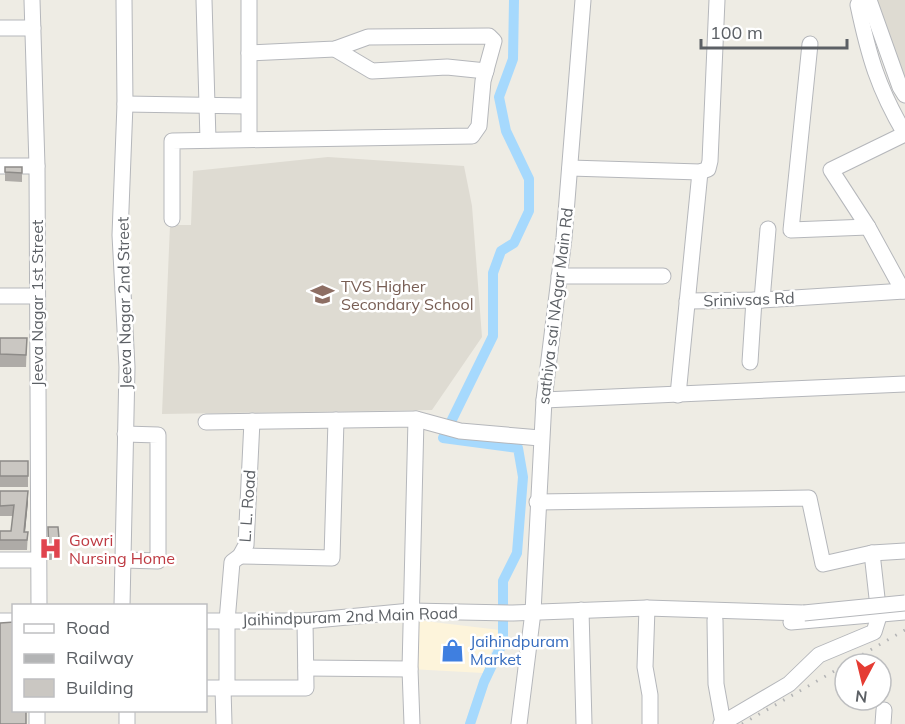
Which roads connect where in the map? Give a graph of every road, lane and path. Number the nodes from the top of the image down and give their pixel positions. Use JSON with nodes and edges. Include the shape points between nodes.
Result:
{"nodes":[{"id":1,"x":33,"y":0,"type":"edge"},
{"id":2,"x":124,"y":0,"type":"edge"},
{"id":3,"x":204,"y":0,"type":"edge"},
{"id":4,"x":249,"y":0,"type":"edge"},
{"id":5,"x":583,"y":0,"type":"edge"},
{"id":6,"x":717,"y":0,"type":"edge"},
{"id":7,"x":862,"y":0,"type":"edge"},
{"id":8,"x":869,"y":0,"type":"edge"},
{"id":9,"x":0,"y":28,"type":"edge"},
{"id":10,"x":33,"y":28,"type":"junction"},
{"id":11,"x":810,"y":44,"type":"dead end"},
{"id":12,"x":335,"y":49,"type":"junction"},
{"id":13,"x":249,"y":54,"type":"junction"},
{"id":14,"x":486,"y":71,"type":"junction"},
{"id":15,"x":905,"y":95,"type":"edge"},
{"id":16,"x":124,"y":104,"type":"junction"},
{"id":17,"x":206,"y":106,"type":"junction"},
{"id":18,"x":248,"y":106,"type":"junction"},
{"id":19,"x":905,"y":117,"type":"edge"},
{"id":20,"x":905,"y":134,"type":"edge"},
{"id":21,"x":249,"y":139,"type":"junction"},
{"id":22,"x":208,"y":140,"type":"junction"},
{"id":23,"x":0,"y":166,"type":"edge"},
{"id":24,"x":37,"y":166,"type":"junction"},
{"id":25,"x":570,"y":168,"type":"junction"},
{"id":26,"x":700,"y":172,"type":"junction"},
{"id":27,"x":172,"y":219,"type":"dead end"},
{"id":28,"x":868,"y":227,"type":"junction"},
{"id":29,"x":768,"y":230,"type":"dead end"},
{"id":30,"x":559,"y":276,"type":"junction"},
{"id":31,"x":663,"y":276,"type":"dead end"},
{"id":32,"x":904,"y":291,"type":"edge"},
{"id":33,"x":0,"y":296,"type":"edge"},
{"id":34,"x":37,"y":296,"type":"junction"},
{"id":35,"x":758,"y":300,"type":"junction"},
{"id":36,"x":687,"y":301,"type":"junction"},
{"id":37,"x":750,"y":362,"type":"dead end"},
{"id":38,"x":905,"y":384,"type":"edge"},
{"id":39,"x":678,"y":395,"type":"junction"},
{"id":40,"x":544,"y":399,"type":"junction"},
{"id":41,"x":416,"y":419,"type":"junction"},
{"id":42,"x":336,"y":420,"type":"junction"},
{"id":43,"x":206,"y":422,"type":"dead end"},
{"id":44,"x":252,"y":422,"type":"junction"},
{"id":45,"x":125,"y":434,"type":"junction"},
{"id":46,"x":540,"y":438,"type":"junction"},
{"id":47,"x":537,"y":502,"type":"junction"},
{"id":48,"x":905,"y":551,"type":"edge"},
{"id":49,"x":872,"y":553,"type":"junction"},
{"id":50,"x":240,"y":556,"type":"junction"},
{"id":51,"x":0,"y":560,"type":"edge"},
{"id":52,"x":38,"y":560,"type":"junction"},
{"id":53,"x":123,"y":560,"type":"junction"},
{"id":54,"x":905,"y":603,"type":"edge"},
{"id":55,"x":39,"y":604,"type":"edge"},
{"id":56,"x":122,"y":604,"type":"edge"},
{"id":57,"x":654,"y":608,"type":"junction"},
{"id":58,"x":581,"y":610,"type":"junction"},
{"id":59,"x":411,"y":611,"type":"junction"},
{"id":60,"x":533,"y":612,"type":"junction"},
{"id":61,"x":905,"y":612,"type":"edge"},
{"id":62,"x":879,"y":616,"type":"junction"},
{"id":63,"x":715,"y":620,"type":"junction"},
{"id":64,"x":207,"y":621,"type":"edge"},
{"id":65,"x":227,"y":621,"type":"junction"},
{"id":66,"x":305,"y":621,"type":"junction"},
{"id":67,"x":306,"y":668,"type":"junction"},
{"id":68,"x":410,"y":669,"type":"junction"},
{"id":69,"x":207,"y":688,"type":"edge"},
{"id":70,"x":225,"y":688,"type":"junction"},
{"id":71,"x":722,"y":723,"type":"edge"},
{"id":72,"x":224,"y":724,"type":"edge"},
{"id":73,"x":412,"y":724,"type":"edge"},
{"id":74,"x":519,"y":724,"type":"edge"},
{"id":75,"x":584,"y":724,"type":"edge"},
{"id":76,"x":650,"y":724,"type":"edge"}],
"edges":[{"from":1,"to":10,"type":"street","name":"Jeeva Nagar 1st Street"},
{"from":2,"to":16,"type":"street","name":"Jeeva Nagar 2nd Street"},
{"from":3,"to":17,"type":"street"},
{"from":4,"to":13,"type":"street"},
{"from":5,"to":25,"type":"street","name":"sathiya sai NAgar Main Rd"},
{"from":6,"to":26,"type":"street","via":[[710,161],[708,169]]},
{"from":7,"to":19,"type":"street","via":[[880,67]]},
{"from":7,"to":20,"type":"street","via":[[858,5],[870,61]]},
{"from":8,"to":15,"type":"street"},
{"from":9,"to":10,"type":"street"},
{"from":10,"to":24,"type":"street","name":"Jeeva Nagar 1st Street"},
{"from":11,"to":28,"type":"street","via":[[791,230]]},
{"from":12,"to":13,"type":"street"},
{"from":12,"to":14,"type":"street","via":[[372,71],[447,67]]},
{"from":12,"to":14,"type":"street","via":[[368,37],[489,36],[494,45]]},
{"from":13,"to":18,"type":"street"},
{"from":14,"to":21,"type":"street","via":[[479,126],[472,136]]},
{"from":16,"to":17,"type":"street"},
{"from":16,"to":45,"type":"street","name":"Jeeva Nagar 2nd Street","via":[[120,235]]},
{"from":17,"to":18,"type":"street"},
{"from":17,"to":22,"type":"street"},
{"from":18,"to":21,"type":"street"},
{"from":20,"to":28,"type":"street","via":[[831,170]]},
{"from":21,"to":22,"type":"street"},
{"from":22,"to":27,"type":"street","via":[[172,141]]},
{"from":23,"to":24,"type":"street"},
{"from":24,"to":34,"type":"street","name":"Jeeva Nagar 1st Street"},
{"from":25,"to":26,"type":"street"},
{"from":25,"to":30,"type":"street","name":"sathiya sai NAgar Main Rd"},
{"from":26,"to":36,"type":"street"},
{"from":28,"to":32,"type":"street"},
{"from":29,"to":35,"type":"street"},
{"from":30,"to":31,"type":"street"},
{"from":30,"to":40,"type":"street","name":"sathiya sai NAgar Main Rd"},
{"from":32,"to":35,"type":"street","name":"Srinivsas Rd"},
{"from":33,"to":34,"type":"street"},
{"from":34,"to":52,"type":"street","name":"Jeeva Nagar 1st Street"},
{"from":35,"to":36,"type":"street","name":"Srinivsas Rd"},
{"from":35,"to":37,"type":"street"},
{"from":36,"to":39,"type":"street","name":"Srinivsas Rd"},
{"from":38,"to":39,"type":"street"},
{"from":39,"to":40,"type":"street"},
{"from":40,"to":46,"type":"street","name":"sathiya sai NAgar Main Rd"},
{"from":41,"to":42,"type":"street"},
{"from":41,"to":46,"type":"street","via":[[460,431]]},
{"from":41,"to":59,"type":"street"},
{"from":42,"to":44,"type":"street"},
{"from":42,"to":50,"type":"street","via":[[332,558]]},
{"from":43,"to":44,"type":"street"},
{"from":44,"to":50,"type":"street","name":"L. L. Road","via":[[246,546]]},
{"from":45,"to":53,"type":"street","name":"Jeeva Nagar 2nd Street"},
{"from":45,"to":53,"type":"street","via":[[158,435],[159,561]]},
{"from":46,"to":47,"type":"street","name":"sathiya sai NAgar Main Rd"},
{"from":47,"to":49,"type":"street","via":[[808,498],[823,564]]},
{"from":47,"to":60,"type":"street","name":"sathiya sai NAgar Main Rd"},
{"from":48,"to":49,"type":"street"},
{"from":49,"to":62,"type":"street"},
{"from":50,"to":65,"type":"street","name":"L. L. Road","via":[[232,561]]},
{"from":51,"to":52,"type":"street"},
{"from":52,"to":55,"type":"street","name":"Jeeva Nagar 1st Street"},
{"from":53,"to":56,"type":"street","name":"Jeeva Nagar 2nd Street"},
{"from":54,"to":57,"type":"street","name":"Jaihindpuram 2nd Main Road","bridge":true,"via":[[804,613]]},
{"from":57,"to":58,"type":"street","name":"Jaihindpuram 2nd Main Road"},
{"from":57,"to":63,"type":"street","via":[[685,619]]},
{"from":57,"to":76,"type":"street","via":[[645,667]]},
{"from":58,"to":60,"type":"street","name":"Jaihindpuram 2nd Main Road"},
{"from":58,"to":75,"type":"street"},
{"from":59,"to":60,"type":"street","name":"Jaihindpuram 2nd Main Road"},
{"from":59,"to":66,"type":"street","name":"Jaihindpuram 2nd Main Road"},
{"from":59,"to":68,"type":"street"},
{"from":60,"to":74,"type":"street","name":"sathiya sai NAgar Main Rd"},
{"from":61,"to":62,"type":"street"},
{"from":62,"to":63,"type":"street","via":[[792,622]]},
{"from":62,"to":71,"type":"street","via":[[874,632],[819,655],[789,684]]},
{"from":63,"to":71,"type":"street","via":[[716,684]]},
{"from":64,"to":65,"type":"street","name":"Jaihindpuram 2nd Main Road"},
{"from":65,"to":66,"type":"street","name":"Jaihindpuram 2nd Main Road"},
{"from":65,"to":70,"type":"street"},
{"from":66,"to":67,"type":"street"},
{"from":67,"to":68,"type":"street"},
{"from":67,"to":70,"type":"street","via":[[306,688]]},
{"from":68,"to":73,"type":"street"},
{"from":69,"to":70,"type":"street"},
{"from":70,"to":72,"type":"street"}]}
